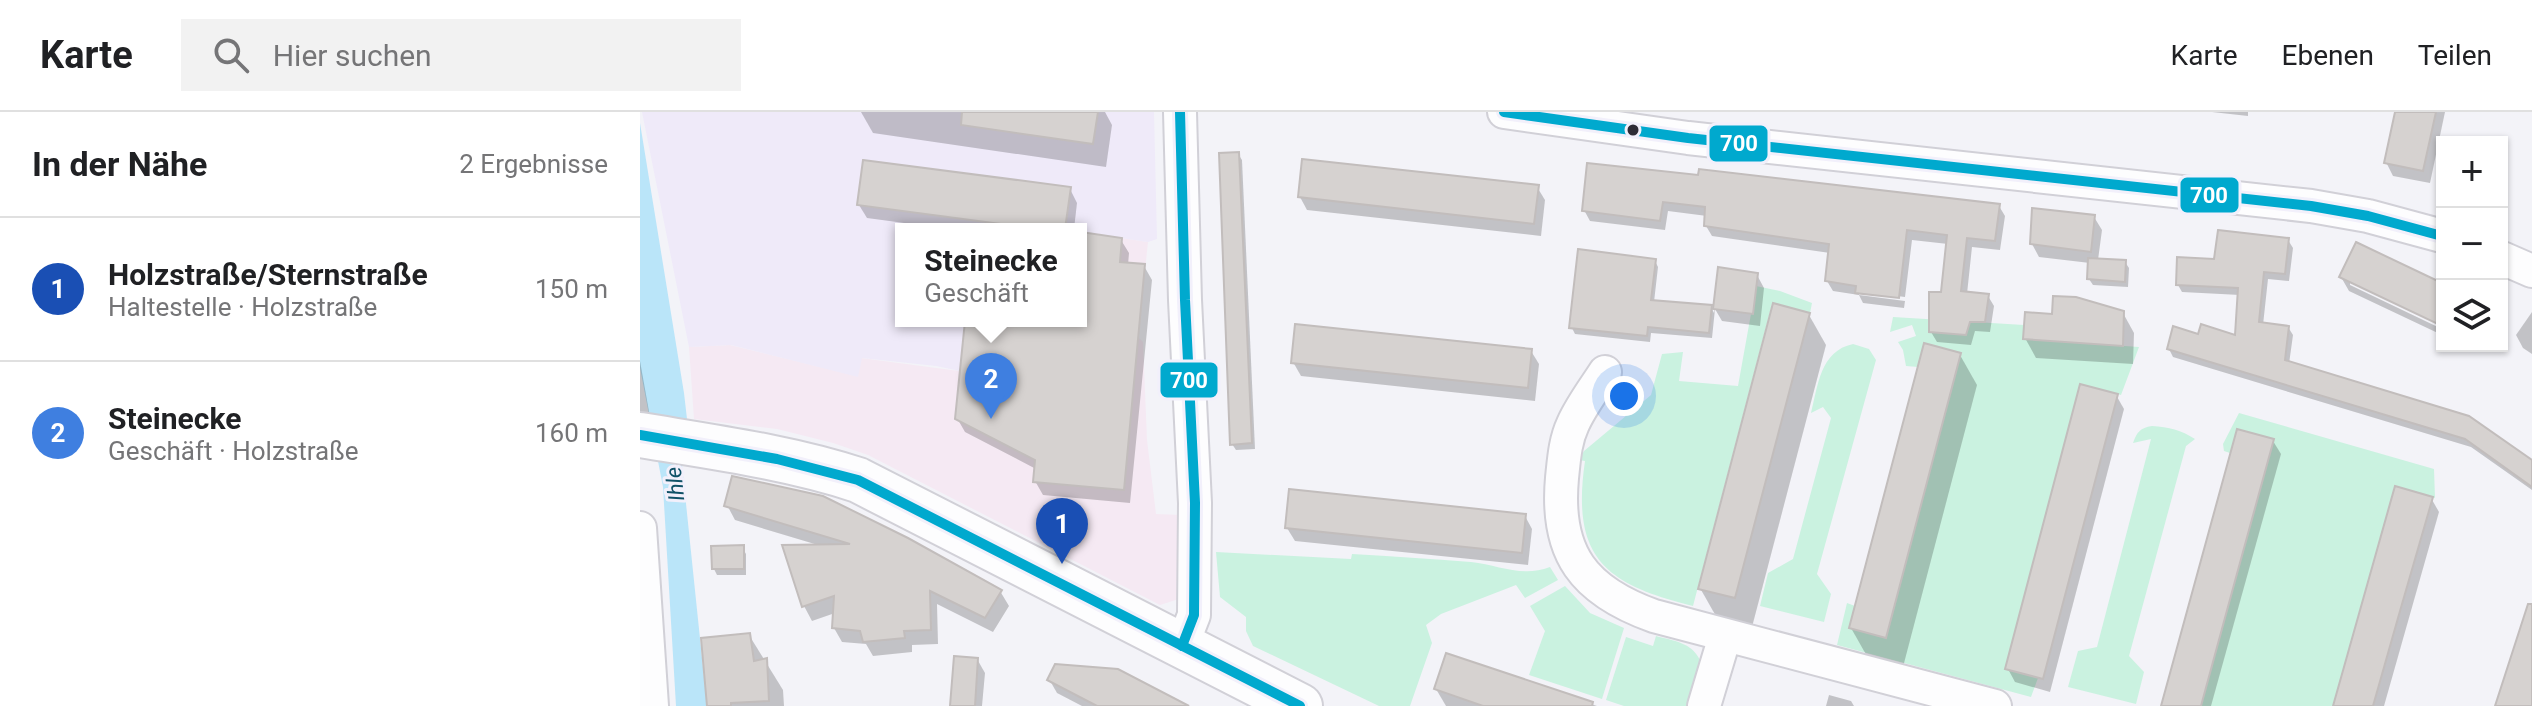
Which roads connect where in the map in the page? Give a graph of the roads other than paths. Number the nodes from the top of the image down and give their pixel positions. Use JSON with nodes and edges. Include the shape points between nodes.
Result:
{"nodes":[{"id":1,"x":1180,"y":112,"type":"edge"},
{"id":2,"x":1504,"y":112,"type":"edge"},
{"id":3,"x":2436,"y":234,"type":"edge"},
{"id":4,"x":2508,"y":261,"type":"edge"},
{"id":5,"x":2532,"y":271,"type":"edge"},
{"id":6,"x":1605,"y":372,"type":"dead end"},
{"id":7,"x":641,"y":436,"type":"edge"},
{"id":8,"x":640,"y":528,"type":"edge"},
{"id":9,"x":1725,"y":636,"type":"junction"},
{"id":10,"x":1182,"y":646,"type":"junction"},
{"id":11,"x":652,"y":706,"type":"edge"},
{"id":12,"x":1300,"y":706,"type":"edge"},
{"id":13,"x":1704,"y":706,"type":"edge"},
{"id":14,"x":1995,"y":706,"type":"edge"}],
"edges":[{"from":1,"to":10,"type":"street","via":[[1195,503],[1194,615]]},
{"from":2,"to":3,"type":"street","via":[[1688,138],[2311,206]]},
{"from":4,"to":5,"type":"street"},
{"from":6,"to":9,"type":"street","via":[[1565,444],[1561,524],[1572,555],[1590,580],[1616,600]]},
{"from":7,"to":10,"type":"street","via":[[858,480]]},
{"from":8,"to":11,"type":"street"},
{"from":9,"to":13,"type":"street"},
{"from":9,"to":14,"type":"street"},
{"from":10,"to":12,"type":"street"}]}
